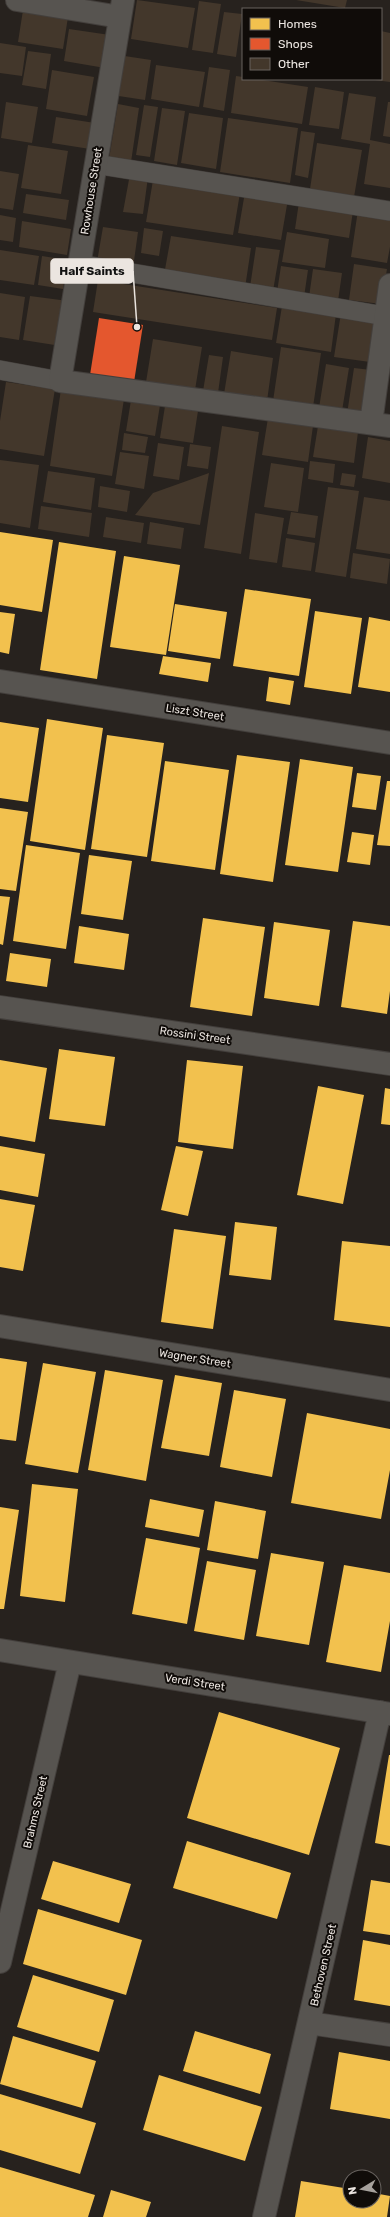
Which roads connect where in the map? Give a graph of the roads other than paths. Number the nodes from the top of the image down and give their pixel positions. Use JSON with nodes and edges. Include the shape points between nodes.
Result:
{"nodes":[{"id":1,"x":17,"y":0,"type":"edge"},
{"id":2,"x":121,"y":9,"type":"edge"},
{"id":3,"x":95,"y":164,"type":"junction"},
{"id":4,"x":390,"y":211,"type":"edge"},
{"id":5,"x":79,"y":264,"type":"junction"},
{"id":6,"x":390,"y":285,"type":"edge"},
{"id":7,"x":388,"y":314,"type":"edge"},
{"id":8,"x":0,"y":370,"type":"edge"},
{"id":9,"x":60,"y":382,"type":"junction"},
{"id":10,"x":381,"y":424,"type":"edge"},
{"id":11,"x":0,"y":681,"type":"edge"},
{"id":12,"x":390,"y":743,"type":"edge"},
{"id":13,"x":0,"y":1007,"type":"edge"},
{"id":14,"x":390,"y":1064,"type":"edge"},
{"id":15,"x":0,"y":1326,"type":"edge"},
{"id":16,"x":390,"y":1390,"type":"edge"},
{"id":17,"x":0,"y":1650,"type":"edge"},
{"id":18,"x":70,"y":1662,"type":"junction"},
{"id":19,"x":385,"y":1713,"type":"edge"},
{"id":20,"x":0,"y":1962,"type":"edge"},
{"id":21,"x":309,"y":2022,"type":"junction"},
{"id":22,"x":390,"y":2035,"type":"edge"},
{"id":23,"x":264,"y":2217,"type":"edge"}],
"edges":[{"from":1,"to":2,"type":"street"},
{"from":2,"to":3,"type":"street","name":"Rowhouse Street"},
{"from":3,"to":4,"type":"lane"},
{"from":3,"to":5,"type":"street","name":"Rowhouse Street"},
{"from":5,"to":7,"type":"lane"},
{"from":5,"to":9,"type":"street","name":"Rowhouse Street"},
{"from":6,"to":7,"type":"street"},
{"from":7,"to":10,"type":"street"},
{"from":8,"to":9,"type":"lane"},
{"from":9,"to":10,"type":"street"},
{"from":11,"to":12,"type":"street","name":"Liszt Street"},
{"from":13,"to":14,"type":"street","name":"Rossini Street"},
{"from":15,"to":16,"type":"street","name":"Wagner Street"},
{"from":17,"to":18,"type":"street","name":"Verdi Street"},
{"from":18,"to":19,"type":"street","name":"Verdi Street"},
{"from":18,"to":20,"type":"street","name":"Brahms Street"},
{"from":19,"to":21,"type":"street","name":"Bethoven Street"},
{"from":21,"to":22,"type":"street"},
{"from":21,"to":23,"type":"street","name":"Bethoven Street"}]}
